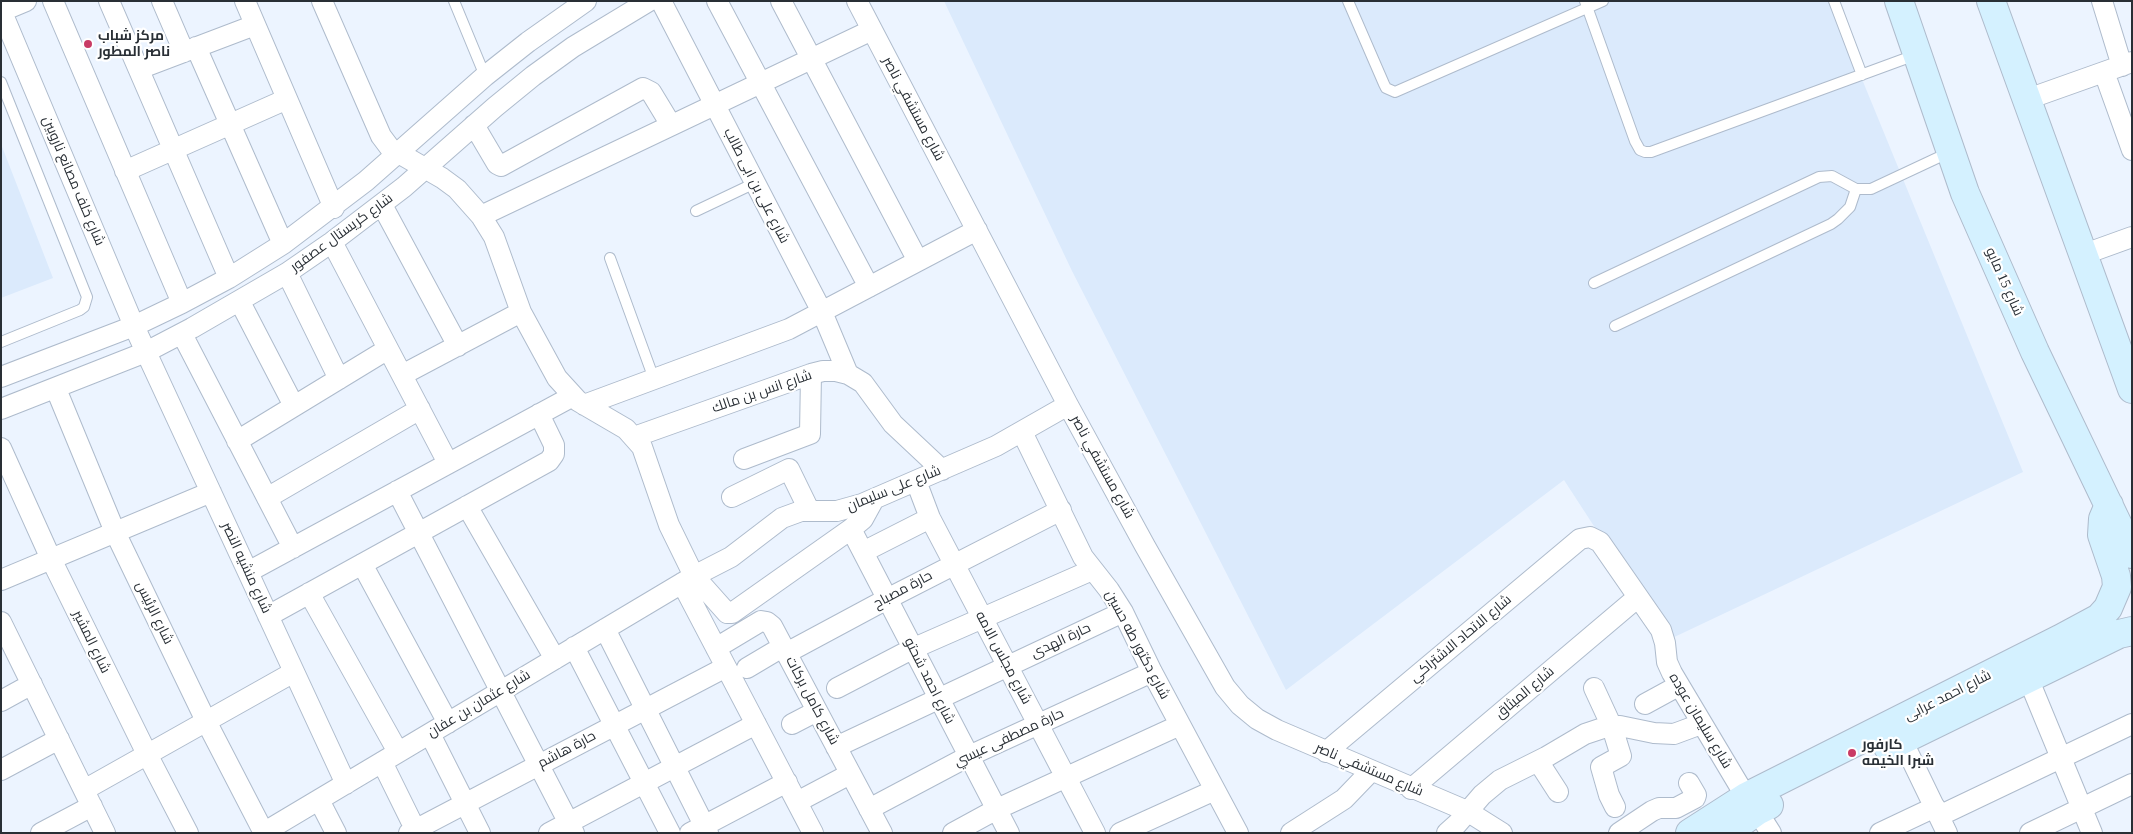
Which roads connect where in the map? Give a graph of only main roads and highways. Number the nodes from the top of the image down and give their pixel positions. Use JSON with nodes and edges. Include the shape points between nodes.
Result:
{"nodes":[{"id":1,"x":1900,"y":1,"type":"edge"},
{"id":2,"x":1912,"y":1,"type":"edge"},
{"id":3,"x":1990,"y":1,"type":"edge"},
{"id":4,"x":1918,"y":52,"type":"junction"},
{"id":5,"x":2132,"y":389,"type":"edge"},
{"id":6,"x":2115,"y":503,"type":"edge"},
{"id":7,"x":2132,"y":554,"type":"edge"},
{"id":8,"x":2132,"y":632,"type":"edge"},
{"id":9,"x":1758,"y":813,"type":"edge"},
{"id":10,"x":1692,"y":831,"type":"edge"},
{"id":11,"x":1726,"y":833,"type":"edge"}],
"edges":[{"from":1,"to":4,"type":"main road","name":"شارع 15 مايو"},
{"from":2,"to":4,"type":"main road"},
{"from":3,"to":5,"type":"main road"},
{"from":4,"to":6,"type":"main road","name":"شارع 15 مايو","via":[[1965,193],[1998,270]]},
{"from":6,"to":7,"type":"main road","name":"شارع 15 مايو"},
{"from":6,"to":9,"type":"main road","name":"شارع احمد عرابى","via":[[2103,519],[2102,535],[2117,588],[2108,608],[2099,618]]},
{"from":8,"to":9,"type":"main road","name":"شارع احمد عرابى","via":[[2119,634],[2028,678]]},
{"from":9,"to":10,"type":"main road","name":"شارع احمد عرابى"},
{"from":9,"to":11,"type":"main road","name":"شارع احمد عرابى"}]}
